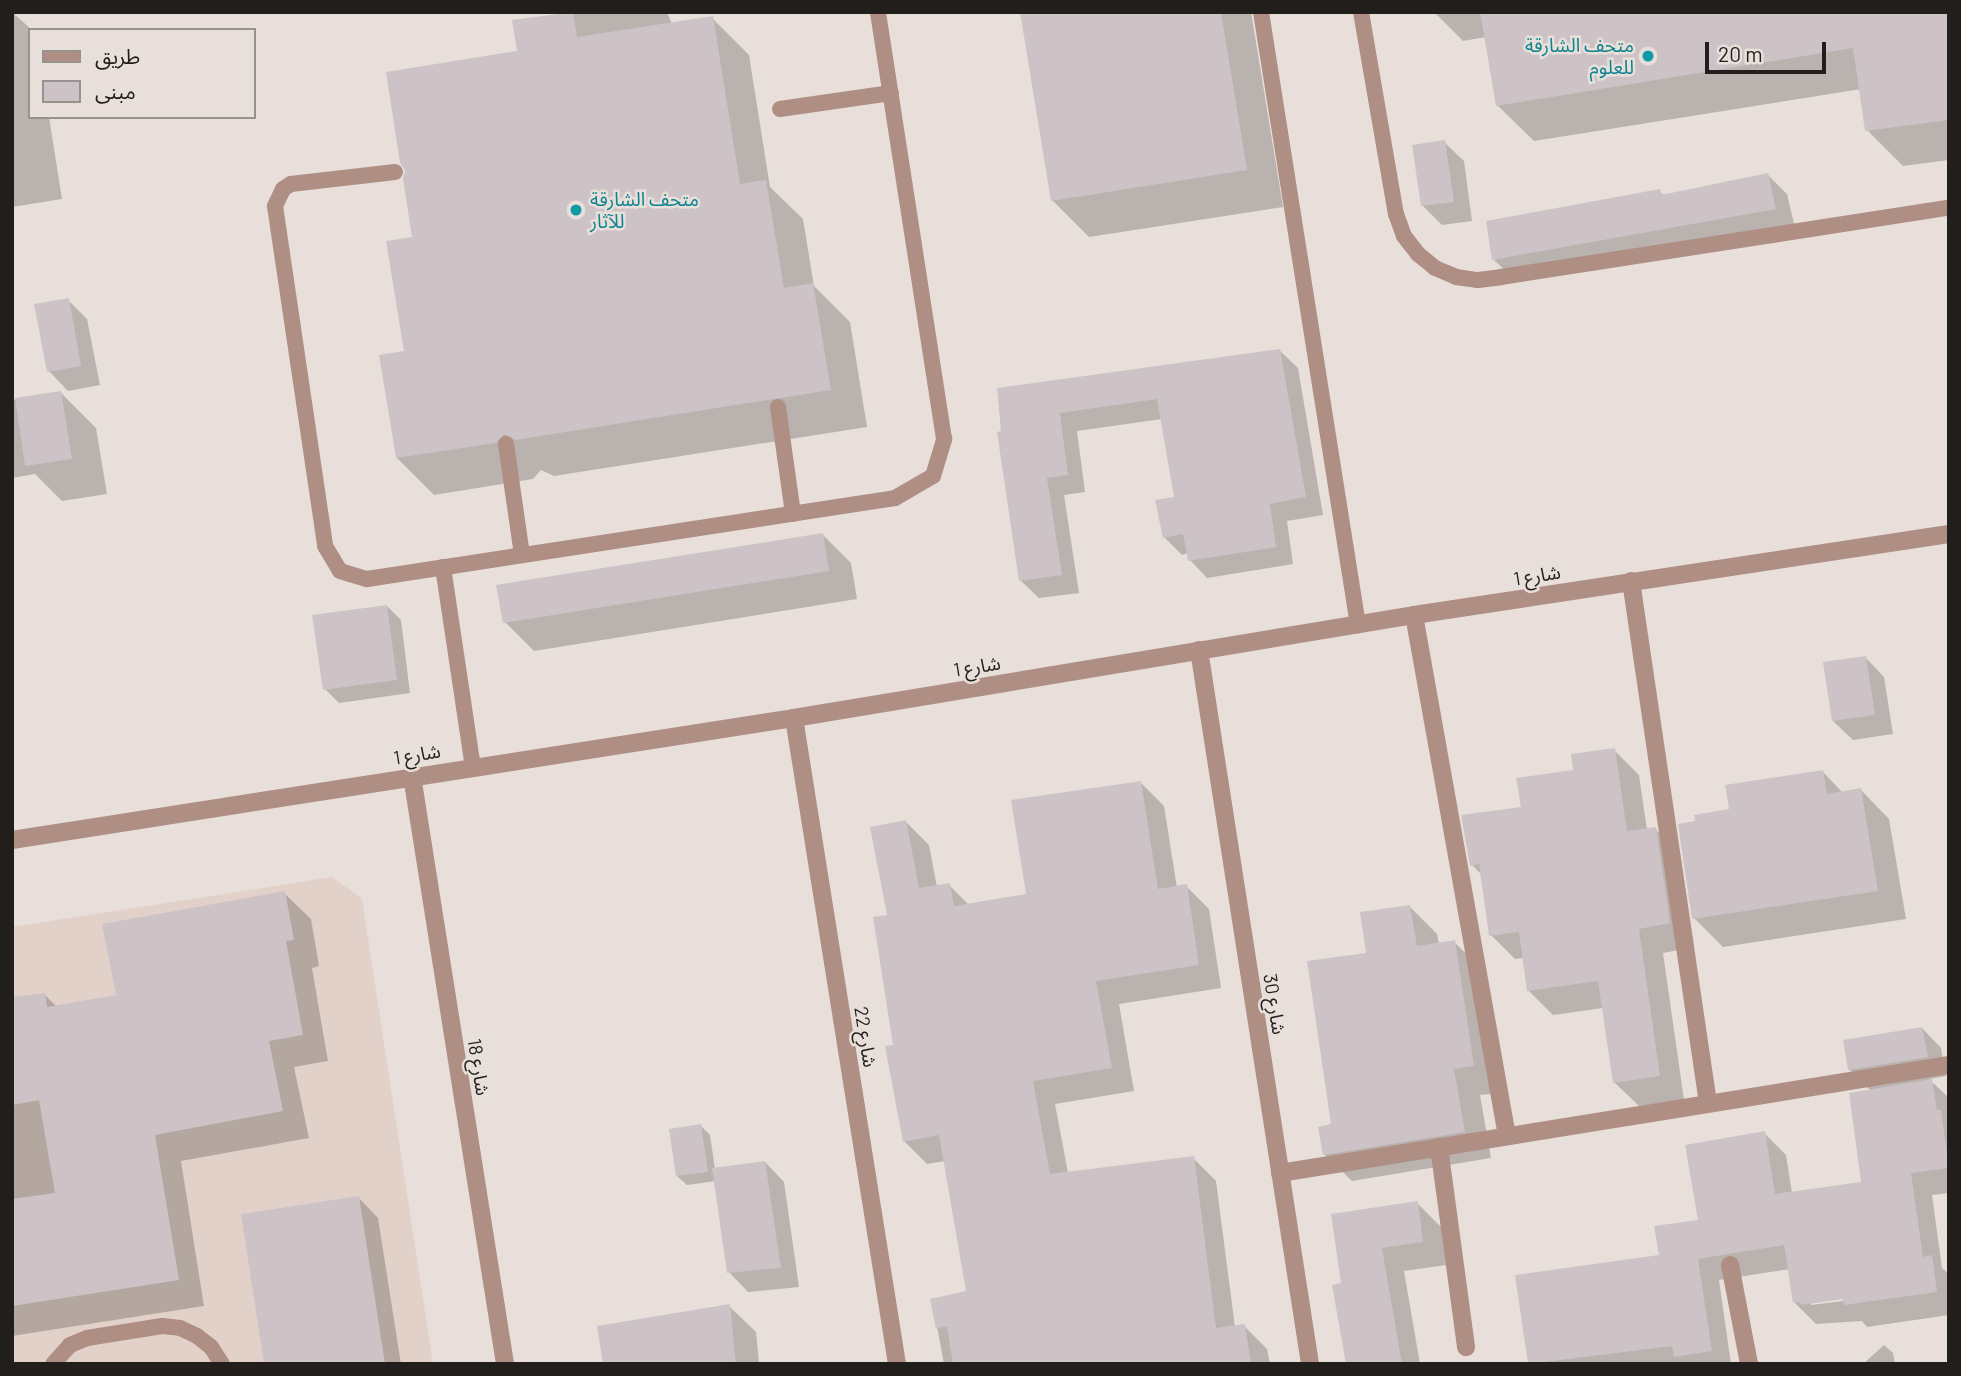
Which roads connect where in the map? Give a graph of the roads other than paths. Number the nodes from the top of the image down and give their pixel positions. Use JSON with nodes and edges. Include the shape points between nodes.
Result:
{"nodes":[{"id":1,"x":878,"y":12,"type":"edge"},
{"id":2,"x":1261,"y":12,"type":"edge"},
{"id":3,"x":1361,"y":12,"type":"edge"},
{"id":4,"x":891,"y":93,"type":"junction"},
{"id":5,"x":780,"y":109,"type":"dead end"},
{"id":6,"x":395,"y":172,"type":"dead end"},
{"id":7,"x":1949,"y":208,"type":"edge"},
{"id":8,"x":778,"y":407,"type":"dead end"},
{"id":9,"x":506,"y":444,"type":"dead end"},
{"id":10,"x":793,"y":514,"type":"junction"},
{"id":11,"x":1949,"y":534,"type":"edge"},
{"id":12,"x":522,"y":555,"type":"junction"},
{"id":13,"x":443,"y":567,"type":"junction"},
{"id":14,"x":1631,"y":581,"type":"junction"},
{"id":15,"x":1414,"y":615,"type":"junction"},
{"id":16,"x":1358,"y":625,"type":"junction"},
{"id":17,"x":1199,"y":650,"type":"junction"},
{"id":18,"x":794,"y":718,"type":"junction"},
{"id":19,"x":473,"y":767,"type":"junction"},
{"id":20,"x":412,"y":776,"type":"junction"},
{"id":21,"x":12,"y":840,"type":"edge"},
{"id":22,"x":1949,"y":1065,"type":"edge"},
{"id":23,"x":1708,"y":1104,"type":"junction"},
{"id":24,"x":1507,"y":1136,"type":"junction"},
{"id":25,"x":1439,"y":1147,"type":"junction"},
{"id":26,"x":1280,"y":1173,"type":"junction"},
{"id":27,"x":1730,"y":1265,"type":"dead end"},
{"id":28,"x":1466,"y":1347,"type":"dead end"},
{"id":29,"x":53,"y":1364,"type":"edge"},
{"id":30,"x":222,"y":1364,"type":"edge"},
{"id":31,"x":505,"y":1364,"type":"edge"},
{"id":32,"x":897,"y":1364,"type":"edge"},
{"id":33,"x":1310,"y":1364,"type":"edge"},
{"id":34,"x":1749,"y":1364,"type":"edge"}],
"edges":[{"from":1,"to":4,"type":"lane"},
{"from":2,"to":16,"type":"lane"},
{"from":3,"to":7,"type":"lane","via":[[1396,214],[1404,236],[1418,254],[1456,277],[1490,278]]},
{"from":4,"to":5,"type":"lane"},
{"from":4,"to":10,"type":"lane","via":[[943,416],[941,458],[933,476],[895,498]]},
{"from":6,"to":13,"type":"lane","via":[[291,184],[277,197],[275,215],[330,559],[340,570],[367,579]]},
{"from":8,"to":10,"type":"lane"},
{"from":9,"to":12,"type":"lane"},
{"from":10,"to":12,"type":"lane"},
{"from":11,"to":14,"type":"street","name":"شارع 1"},
{"from":12,"to":13,"type":"lane"},
{"from":13,"to":19,"type":"lane"},
{"from":14,"to":15,"type":"street","name":"شارع 1"},
{"from":14,"to":23,"type":"street"},
{"from":15,"to":16,"type":"street","name":"شارع 1"},
{"from":15,"to":24,"type":"street"},
{"from":16,"to":17,"type":"street","name":"شارع 1"},
{"from":17,"to":18,"type":"street","name":"شارع 1"},
{"from":17,"to":26,"type":"street","name":"شارع 30"},
{"from":18,"to":19,"type":"street","name":"شارع 1"},
{"from":18,"to":32,"type":"street","name":"شارع 22"},
{"from":19,"to":20,"type":"street","name":"شارع 1"},
{"from":20,"to":21,"type":"street","name":"شارع 1"},
{"from":20,"to":31,"type":"street","name":"شارع 18"},
{"from":22,"to":23,"type":"street"},
{"from":23,"to":24,"type":"street"},
{"from":24,"to":25,"type":"street"},
{"from":25,"to":26,"type":"street"},
{"from":25,"to":28,"type":"street"},
{"from":26,"to":33,"type":"street","name":"شارع 30"},
{"from":27,"to":34,"type":"street"},
{"from":29,"to":30,"type":"lane","via":[[70,1345],[87,1338],[162,1326],[197,1336]]}]}
